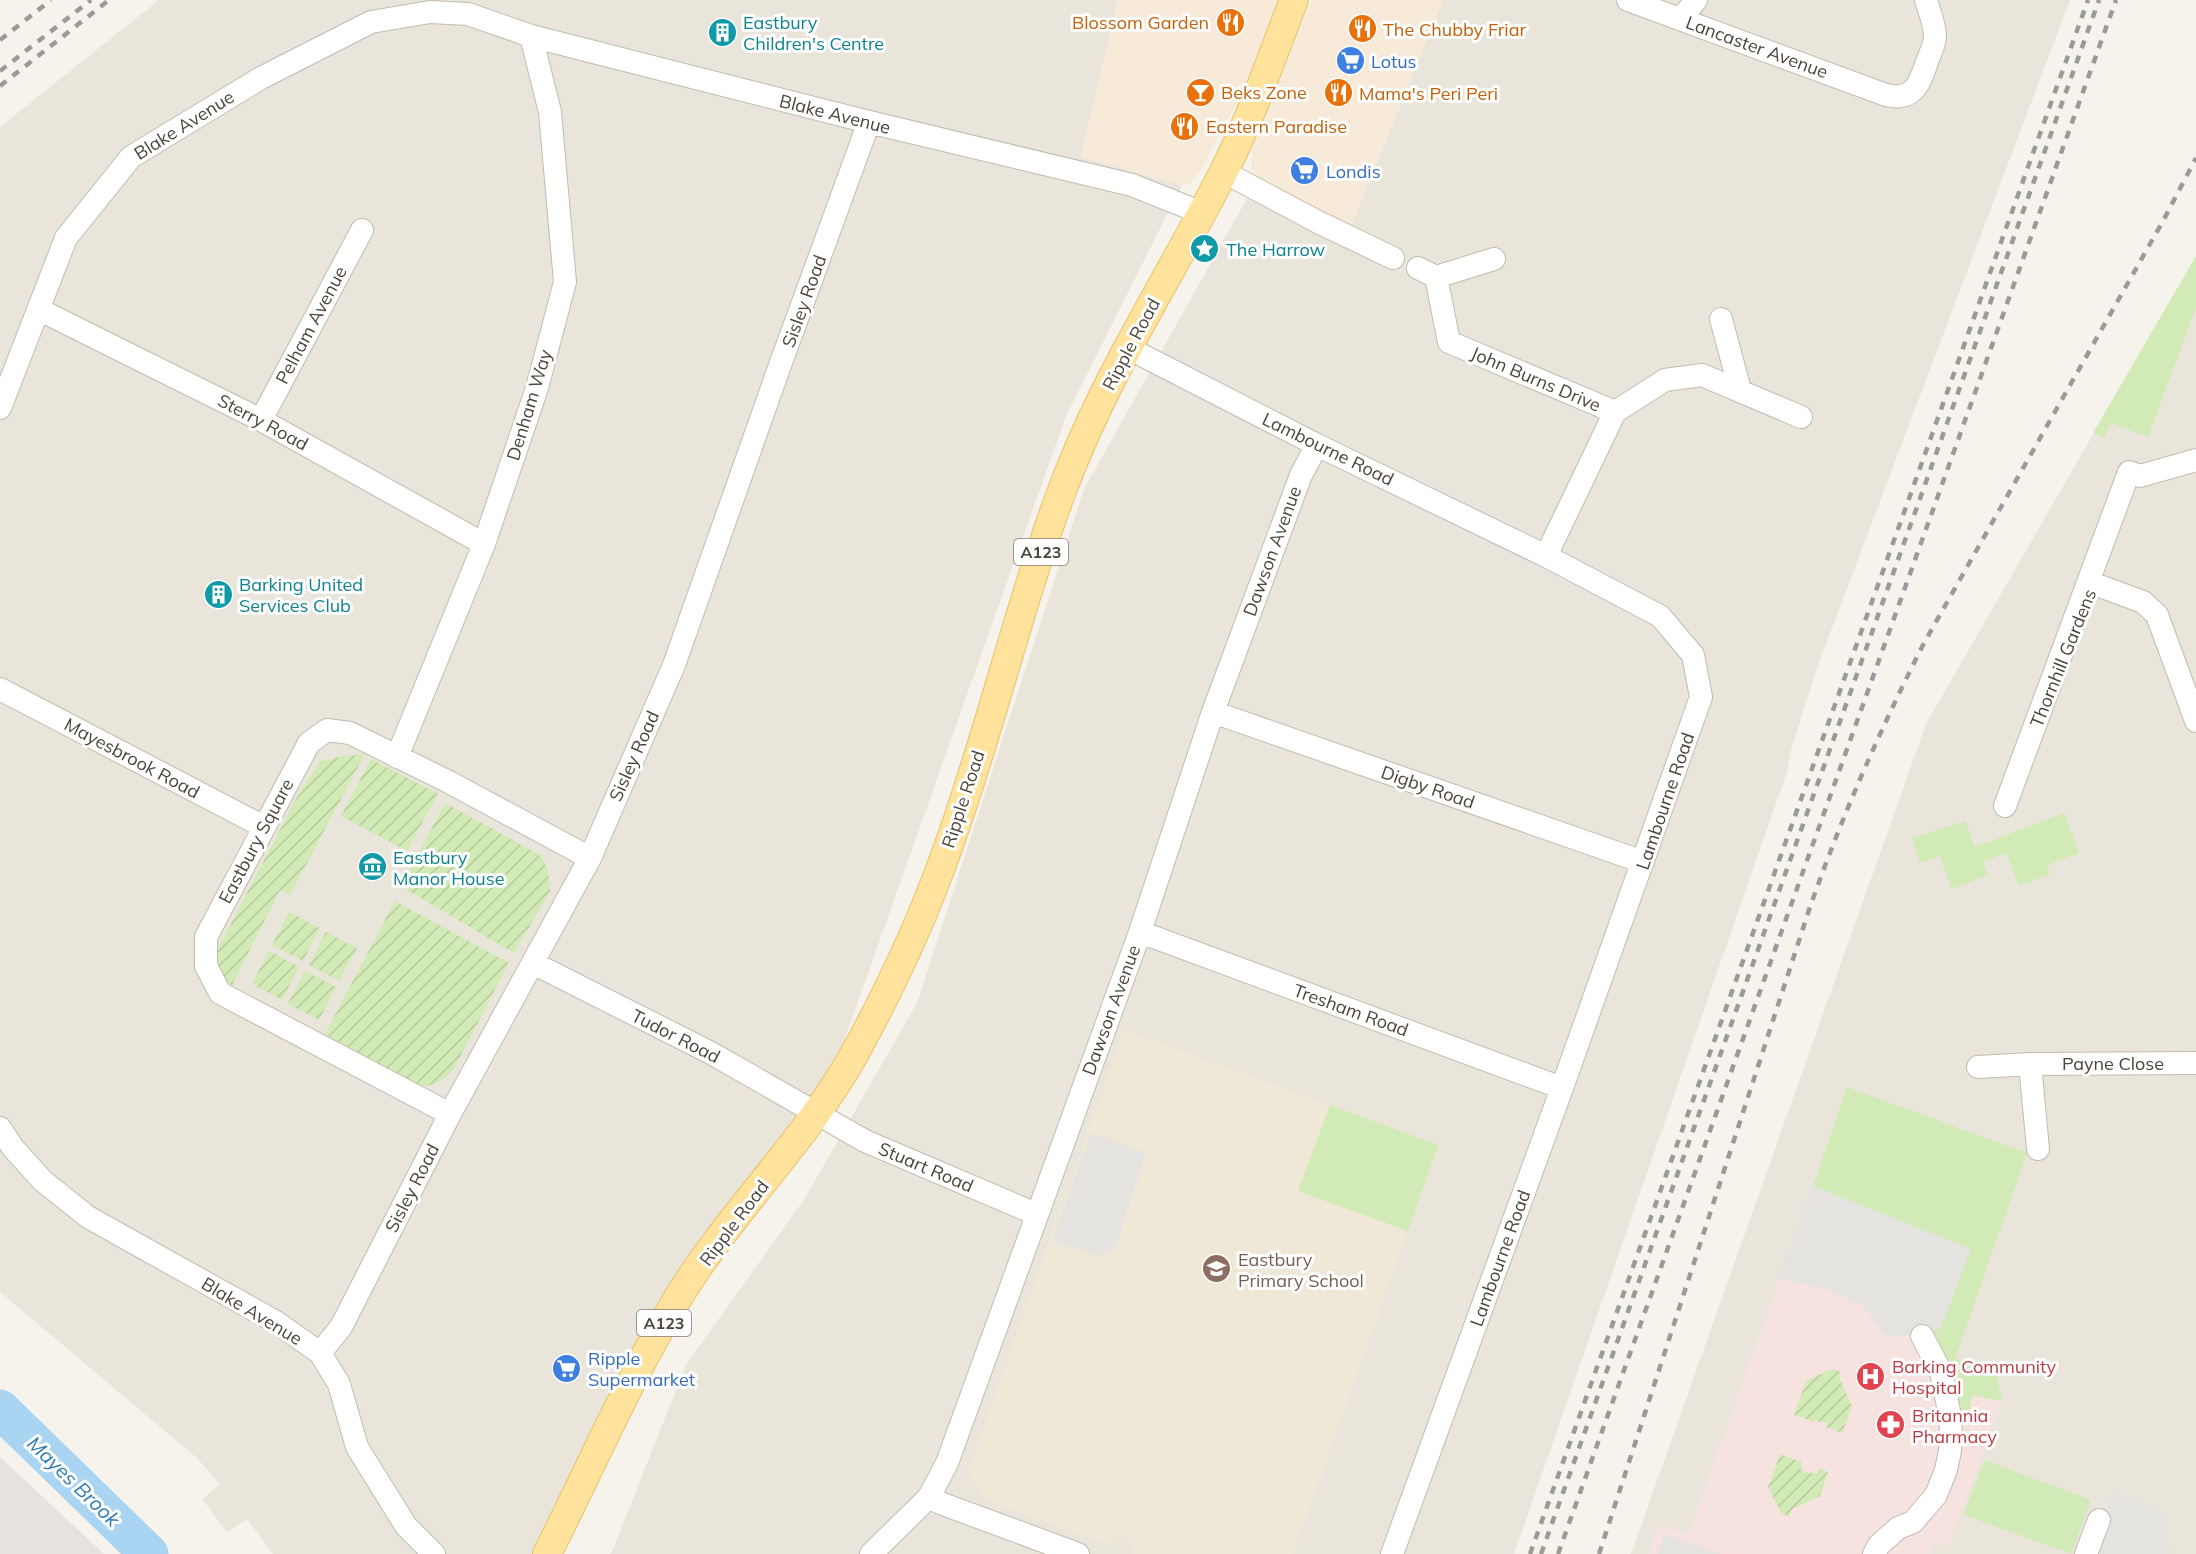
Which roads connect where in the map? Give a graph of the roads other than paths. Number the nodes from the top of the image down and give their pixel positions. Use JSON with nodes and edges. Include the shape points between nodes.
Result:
{"nodes":[{"id":1,"x":1294,"y":0,"type":"edge"},
{"id":2,"x":1628,"y":0,"type":"edge"},
{"id":3,"x":1696,"y":0,"type":"edge"},
{"id":4,"x":1926,"y":0,"type":"edge"},
{"id":5,"x":472,"y":7,"type":"edge"},
{"id":6,"x":1681,"y":19,"type":"junction"},
{"id":7,"x":531,"y":36,"type":"junction"},
{"id":8,"x":869,"y":122,"type":"junction"},
{"id":9,"x":1224,"y":172,"type":"junction"},
{"id":10,"x":1202,"y":213,"type":"junction"},
{"id":11,"x":362,"y":230,"type":"dead end"},
{"id":12,"x":1393,"y":258,"type":"dead end"},
{"id":13,"x":1494,"y":259,"type":"dead end"},
{"id":14,"x":38,"y":309,"type":"junction"},
{"id":15,"x":1721,"y":320,"type":"dead end"},
{"id":16,"x":1128,"y":348,"type":"junction"},
{"id":17,"x":1740,"y":390,"type":"junction"},
{"id":18,"x":0,"y":408,"type":"edge"},
{"id":19,"x":1615,"y":412,"type":"junction"},
{"id":20,"x":1801,"y":417,"type":"dead end"},
{"id":21,"x":261,"y":420,"type":"junction"},
{"id":22,"x":1317,"y":445,"type":"junction"},
{"id":23,"x":2196,"y":460,"type":"edge"},
{"id":24,"x":484,"y":543,"type":"junction"},
{"id":25,"x":1545,"y":556,"type":"junction"},
{"id":26,"x":2089,"y":582,"type":"junction"},
{"id":27,"x":0,"y":689,"type":"edge"},
{"id":28,"x":1213,"y":712,"type":"junction"},
{"id":29,"x":2196,"y":721,"type":"edge"},
{"id":30,"x":397,"y":757,"type":"junction"},
{"id":31,"x":2005,"y":806,"type":"dead end"},
{"id":32,"x":264,"y":827,"type":"junction"},
{"id":33,"x":590,"y":858,"type":"junction"},
{"id":34,"x":1643,"y":862,"type":"junction"},
{"id":35,"x":1140,"y":932,"type":"junction"},
{"id":36,"x":533,"y":963,"type":"junction"},
{"id":37,"x":2196,"y":1062,"type":"edge"},
{"id":38,"x":2030,"y":1064,"type":"junction"},
{"id":39,"x":1978,"y":1067,"type":"dead end"},
{"id":40,"x":1562,"y":1088,"type":"junction"},
{"id":41,"x":450,"y":1114,"type":"junction"},
{"id":42,"x":817,"y":1114,"type":"junction"},
{"id":43,"x":0,"y":1128,"type":"edge"},
{"id":44,"x":2038,"y":1149,"type":"dead end"},
{"id":45,"x":1036,"y":1214,"type":"junction"},
{"id":46,"x":1922,"y":1336,"type":"dead end"},
{"id":47,"x":320,"y":1353,"type":"junction"},
{"id":48,"x":929,"y":1497,"type":"junction"},
{"id":49,"x":2099,"y":1520,"type":"dead end"},
{"id":50,"x":434,"y":1554,"type":"edge"},
{"id":51,"x":547,"y":1554,"type":"edge"},
{"id":52,"x":871,"y":1554,"type":"edge"},
{"id":53,"x":1078,"y":1554,"type":"edge"},
{"id":54,"x":1392,"y":1554,"type":"edge"},
{"id":55,"x":1874,"y":1554,"type":"edge"},
{"id":56,"x":2086,"y":1554,"type":"edge"}],
"edges":[{"from":1,"to":9,"type":"main road","name":"Ripple Road","number":"A123"},
{"from":2,"to":6,"type":"street","name":"Lancaster Avenue"},
{"from":3,"to":6,"type":"street"},
{"from":4,"to":6,"type":"street","name":"Lancaster Avenue","via":[[1935,38],[1921,81],[1912,92],[1898,98]]},
{"from":5,"to":7,"type":"street","name":"Blake Avenue"},
{"from":5,"to":14,"type":"street","name":"Blake Avenue","via":[[371,22],[261,78],[130,157],[66,238]]},
{"from":7,"to":8,"type":"street","name":"Blake Avenue"},
{"from":7,"to":24,"type":"street","name":"Denham Way","via":[[549,112],[565,282],[537,388]]},
{"from":8,"to":10,"type":"street","name":"Blake Avenue","via":[[1132,185]]},
{"from":8,"to":33,"type":"street","name":"Sisley Road","via":[[674,665]]},
{"from":9,"to":10,"type":"main road","name":"Ripple Road","number":"A123"},
{"from":9,"to":12,"type":"street"},
{"from":10,"to":16,"type":"main road","name":"Ripple Road","number":"A123"},
{"from":11,"to":21,"type":"street","name":"Pelham Avenue"},
{"from":13,"to":19,"type":"street","name":"John Burns Drive","via":[[1427,272],[1449,342]]},
{"from":14,"to":18,"type":"street","name":"Blake Avenue"},
{"from":14,"to":21,"type":"street","name":"Sterry Road"},
{"from":15,"to":17,"type":"street"},
{"from":16,"to":22,"type":"street","name":"Lambourne Road"},
{"from":16,"to":42,"type":"main road","name":"Ripple Road","number":"A123","via":[[1064,485],[948,848],[924,911],[857,1050]]},
{"from":17,"to":19,"type":"street","name":"John Burns Drive","via":[[1701,375],[1665,380]]},
{"from":17,"to":20,"type":"street","name":"John Burns Drive"},
{"from":19,"to":25,"type":"street"},
{"from":21,"to":24,"type":"street","name":"Sterry Road"},
{"from":22,"to":25,"type":"street","name":"Lambourne Road"},
{"from":22,"to":28,"type":"street","name":"Dawson Avenue","via":[[1300,475]]},
{"from":23,"to":26,"type":"street","via":[[2140,476],[2129,472]]},
{"from":24,"to":30,"type":"street","name":"Denham Way"},
{"from":25,"to":34,"type":"street","name":"Lambourne Road","via":[[1660,616],[1693,655],[1701,697]]},
{"from":26,"to":29,"type":"street","name":"Thornhill Gardens","via":[[2143,602],[2157,615]]},
{"from":26,"to":31,"type":"street","name":"Thornhill Gardens"},
{"from":27,"to":32,"type":"street","name":"Mayesbrook Road"},
{"from":28,"to":34,"type":"street","name":"Digby Road"},
{"from":28,"to":35,"type":"street","name":"Dawson Avenue"},
{"from":30,"to":32,"type":"street","name":"Eastbury Square","via":[[350,733],[327,730],[309,743]]},
{"from":30,"to":33,"type":"street","name":"Eastbury Square"},
{"from":32,"to":41,"type":"street","name":"Eastbury Square","via":[[206,937],[206,966],[220,993]]},
{"from":33,"to":36,"type":"street","name":"Sisley Road"},
{"from":34,"to":40,"type":"street","name":"Lambourne Road"},
{"from":35,"to":40,"type":"street","name":"Tresham Road"},
{"from":35,"to":45,"type":"street","name":"Dawson Avenue"},
{"from":36,"to":41,"type":"street","name":"Sisley Road"},
{"from":36,"to":42,"type":"street","name":"Tudor Road","via":[[711,1053]]},
{"from":37,"to":38,"type":"street","name":"Payne Close"},
{"from":38,"to":39,"type":"street","name":"Payne Close"},
{"from":38,"to":44,"type":"street"},
{"from":40,"to":54,"type":"street","name":"Lambourne Road"},
{"from":41,"to":47,"type":"street","name":"Sisley Road","via":[[341,1328]]},
{"from":42,"to":45,"type":"street","name":"Stuart Road","via":[[865,1141]]},
{"from":42,"to":51,"type":"main road","name":"Ripple Road","number":"A123","via":[[679,1296]]},
{"from":43,"to":47,"type":"street","name":"Blake Avenue","via":[[43,1181],[88,1217],[276,1322]]},
{"from":45,"to":48,"type":"street","name":"Dawson Avenue","via":[[947,1463]]},
{"from":46,"to":55,"type":"street","via":[[1941,1372],[1951,1421],[1946,1470],[1936,1495],[1913,1522],[1898,1528]]},
{"from":47,"to":50,"type":"street","name":"Blake Avenue","via":[[339,1384],[357,1447],[406,1526]]},
{"from":48,"to":52,"type":"street","name":"Dawson Avenue"},
{"from":48,"to":53,"type":"street"},
{"from":49,"to":56,"type":"street"}]}
